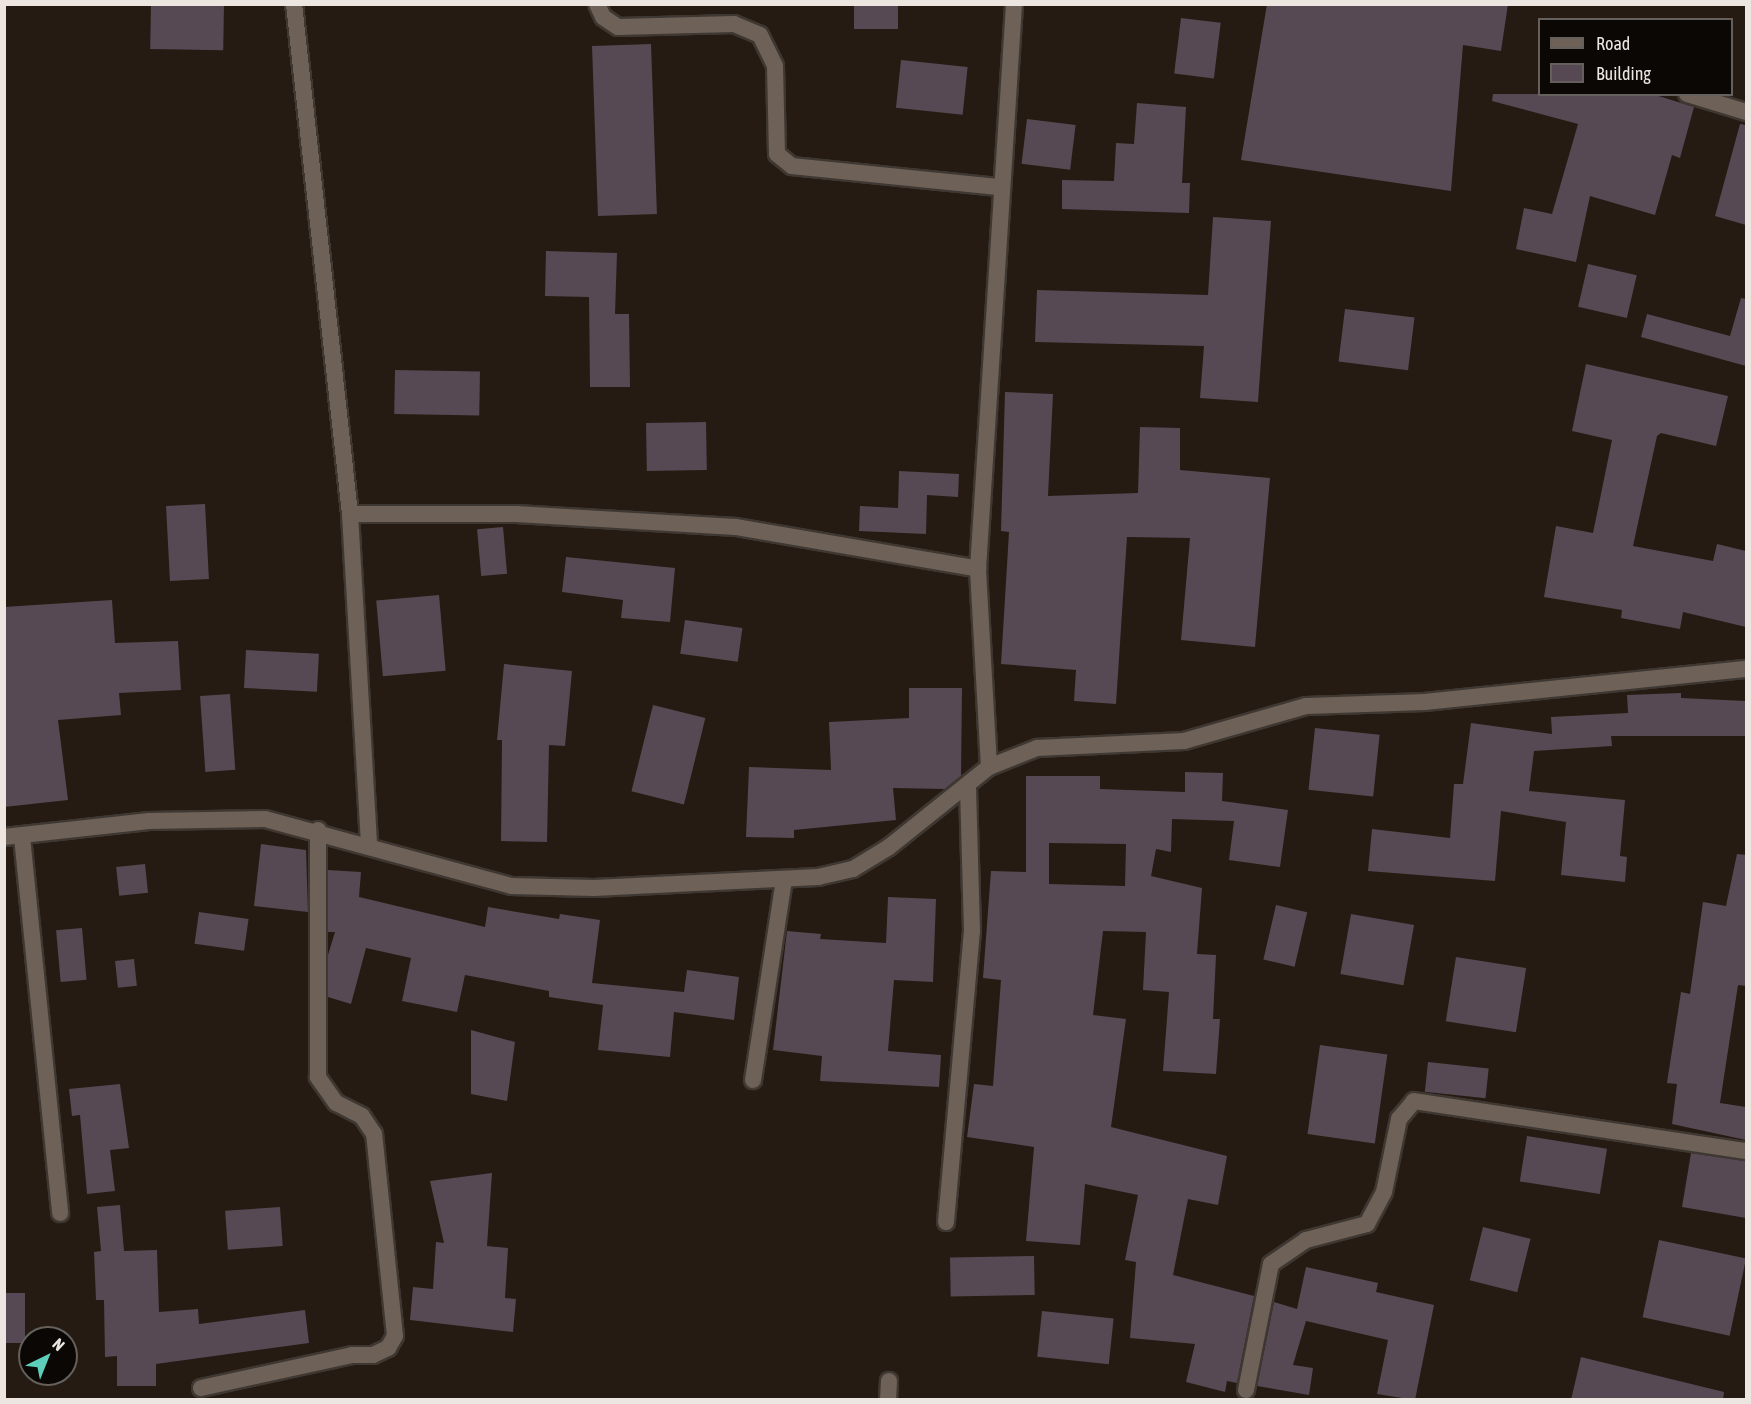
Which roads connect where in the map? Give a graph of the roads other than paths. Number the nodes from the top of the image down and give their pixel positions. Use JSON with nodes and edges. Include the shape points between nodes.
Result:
{"nodes":[{"id":1,"x":294,"y":4,"type":"edge"},
{"id":2,"x":597,"y":4,"type":"edge"},
{"id":3,"x":1014,"y":4,"type":"edge"},
{"id":4,"x":1694,"y":96,"type":"edge"},
{"id":5,"x":1746,"y":112,"type":"edge"},
{"id":6,"x":1000,"y":187,"type":"junction"},
{"id":7,"x":350,"y":514,"type":"junction"},
{"id":8,"x":978,"y":568,"type":"junction"},
{"id":9,"x":1746,"y":669,"type":"edge"},
{"id":10,"x":989,"y":767,"type":"junction"},
{"id":11,"x":968,"y":786,"type":"junction"},
{"id":12,"x":318,"y":830,"type":"junction"},
{"id":13,"x":4,"y":837,"type":"edge"},
{"id":14,"x":22,"y":837,"type":"junction"},
{"id":15,"x":369,"y":844,"type":"junction"},
{"id":16,"x":784,"y":880,"type":"junction"},
{"id":17,"x":753,"y":1080,"type":"dead end"},
{"id":18,"x":1746,"y":1151,"type":"edge"},
{"id":19,"x":60,"y":1213,"type":"dead end"},
{"id":20,"x":946,"y":1222,"type":"dead end"},
{"id":21,"x":889,"y":1381,"type":"dead end"},
{"id":22,"x":201,"y":1388,"type":"dead end"},
{"id":23,"x":1246,"y":1390,"type":"dead end"},
{"id":24,"x":888,"y":1400,"type":"edge"}],
"edges":[{"from":1,"to":7,"type":"street"},
{"from":2,"to":6,"type":"street","via":[[603,17],[618,27],[734,24],[760,35],[775,66],[777,154],[792,166]]},
{"from":3,"to":6,"type":"street"},
{"from":4,"to":5,"type":"street"},
{"from":6,"to":8,"type":"street"},
{"from":7,"to":8,"type":"street","via":[[516,514],[736,527]]},
{"from":7,"to":15,"type":"street"},
{"from":8,"to":10,"type":"street"},
{"from":9,"to":10,"type":"street","via":[[1425,702],[1306,706],[1184,741],[1037,747]]},
{"from":10,"to":11,"type":"street"},
{"from":11,"to":16,"type":"street","via":[[889,847],[853,869]]},
{"from":11,"to":20,"type":"street","via":[[972,931]]},
{"from":12,"to":14,"type":"street","via":[[265,819],[213,818]]},
{"from":12,"to":15,"type":"street"},
{"from":12,"to":22,"type":"street","via":[[318,1077],[336,1103],[362,1116],[374,1134],[395,1336],[388,1348],[373,1354],[352,1355]]},
{"from":13,"to":14,"type":"street"},
{"from":14,"to":19,"type":"street"},
{"from":15,"to":16,"type":"street","via":[[511,886],[594,888]]},
{"from":16,"to":17,"type":"street"},
{"from":18,"to":23,"type":"street","via":[[1414,1101],[1399,1119],[1384,1192],[1366,1224],[1306,1240],[1284,1251],[1271,1264]]},
{"from":21,"to":24,"type":"street"}]}
